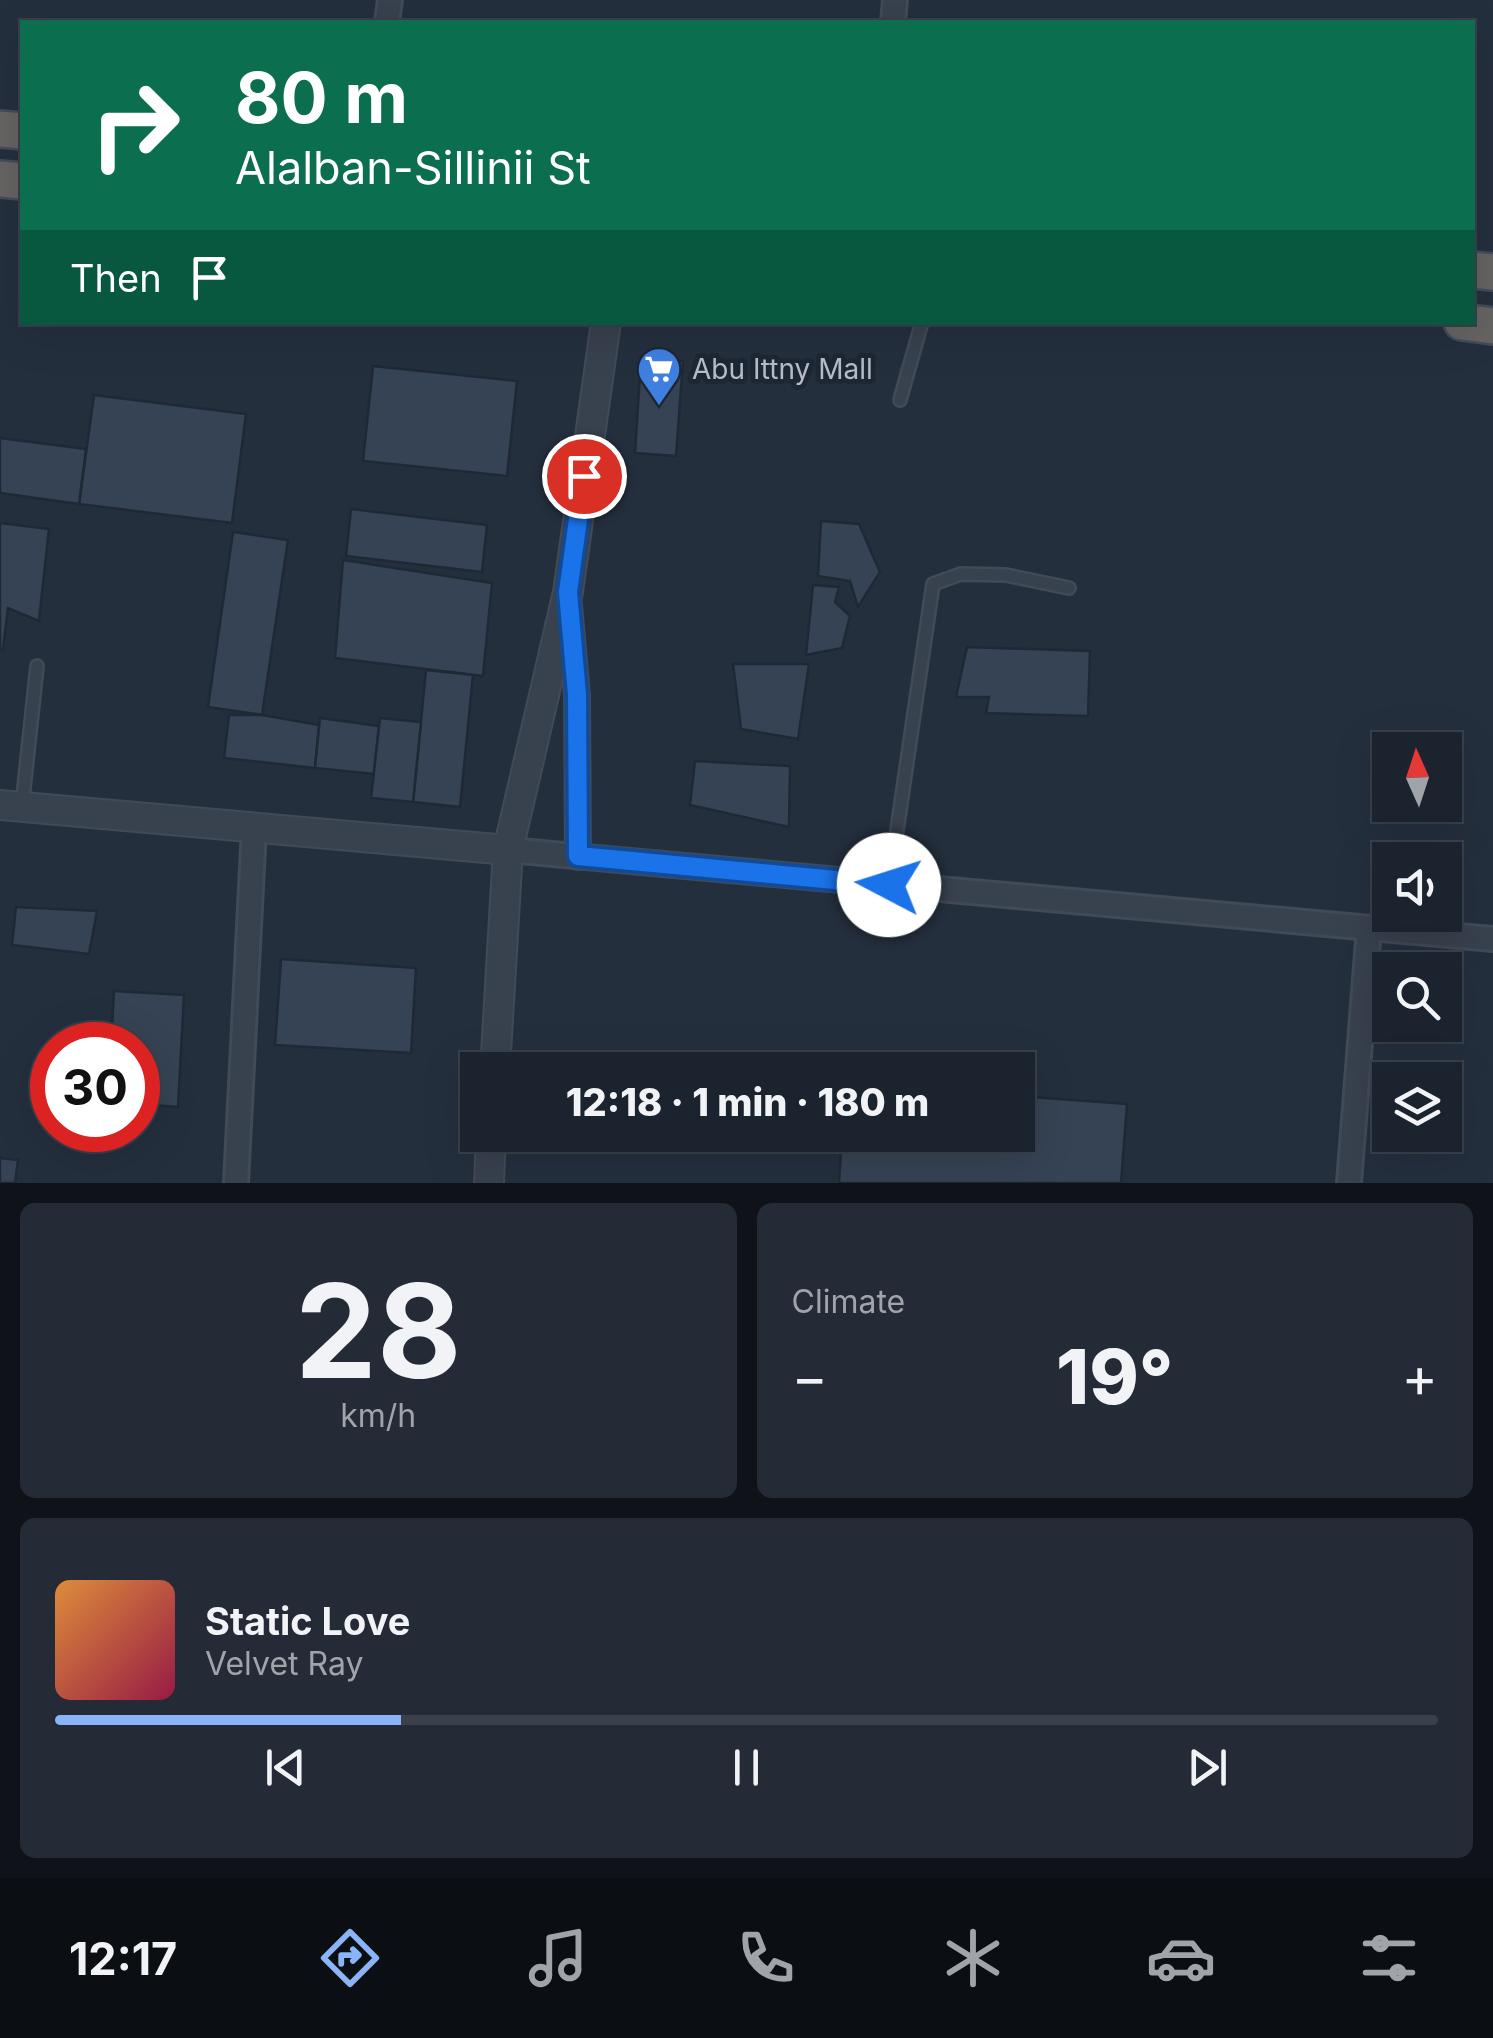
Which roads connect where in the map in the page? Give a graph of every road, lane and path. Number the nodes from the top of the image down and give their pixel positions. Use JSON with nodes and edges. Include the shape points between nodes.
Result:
{"nodes":[{"id":1,"x":606,"y":325,"type":"edge"},
{"id":2,"x":921,"y":325,"type":"edge"},
{"id":3,"x":900,"y":400,"type":"dead end"},
{"id":4,"x":1068,"y":588,"type":"dead end"},
{"id":5,"x":568,"y":592,"type":"junction"},
{"id":6,"x":36,"y":666,"type":"dead end"},
{"id":7,"x":11,"y":806,"type":"edge"},
{"id":8,"x":254,"y":828,"type":"junction"},
{"id":9,"x":508,"y":850,"type":"junction"},
{"id":10,"x":578,"y":856,"type":"junction"},
{"id":11,"x":889,"y":885,"type":"junction"},
{"id":12,"x":1369,"y":928,"type":"junction"},
{"id":13,"x":1493,"y":939,"type":"edge"},
{"id":14,"x":496,"y":1052,"type":"edge"},
{"id":15,"x":490,"y":1152,"type":"edge"},
{"id":16,"x":236,"y":1183,"type":"edge"},
{"id":17,"x":488,"y":1183,"type":"edge"},
{"id":18,"x":1349,"y":1183,"type":"edge"}],
"edges":[{"from":1,"to":5,"type":"street"},
{"from":2,"to":3,"type":"lane"},
{"from":4,"to":11,"type":"lane","via":[[1006,575],[961,574],[933,584]]},
{"from":5,"to":9,"type":"street"},
{"from":5,"to":10,"type":"street","via":[[577,695]]},
{"from":6,"to":7,"type":"lane"},
{"from":7,"to":8,"type":"street"},
{"from":8,"to":9,"type":"street"},
{"from":8,"to":16,"type":"street"},
{"from":9,"to":10,"type":"street"},
{"from":9,"to":14,"type":"street"},
{"from":10,"to":11,"type":"street"},
{"from":11,"to":12,"type":"street"},
{"from":12,"to":13,"type":"street"},
{"from":12,"to":18,"type":"street"},
{"from":15,"to":17,"type":"street"}]}
